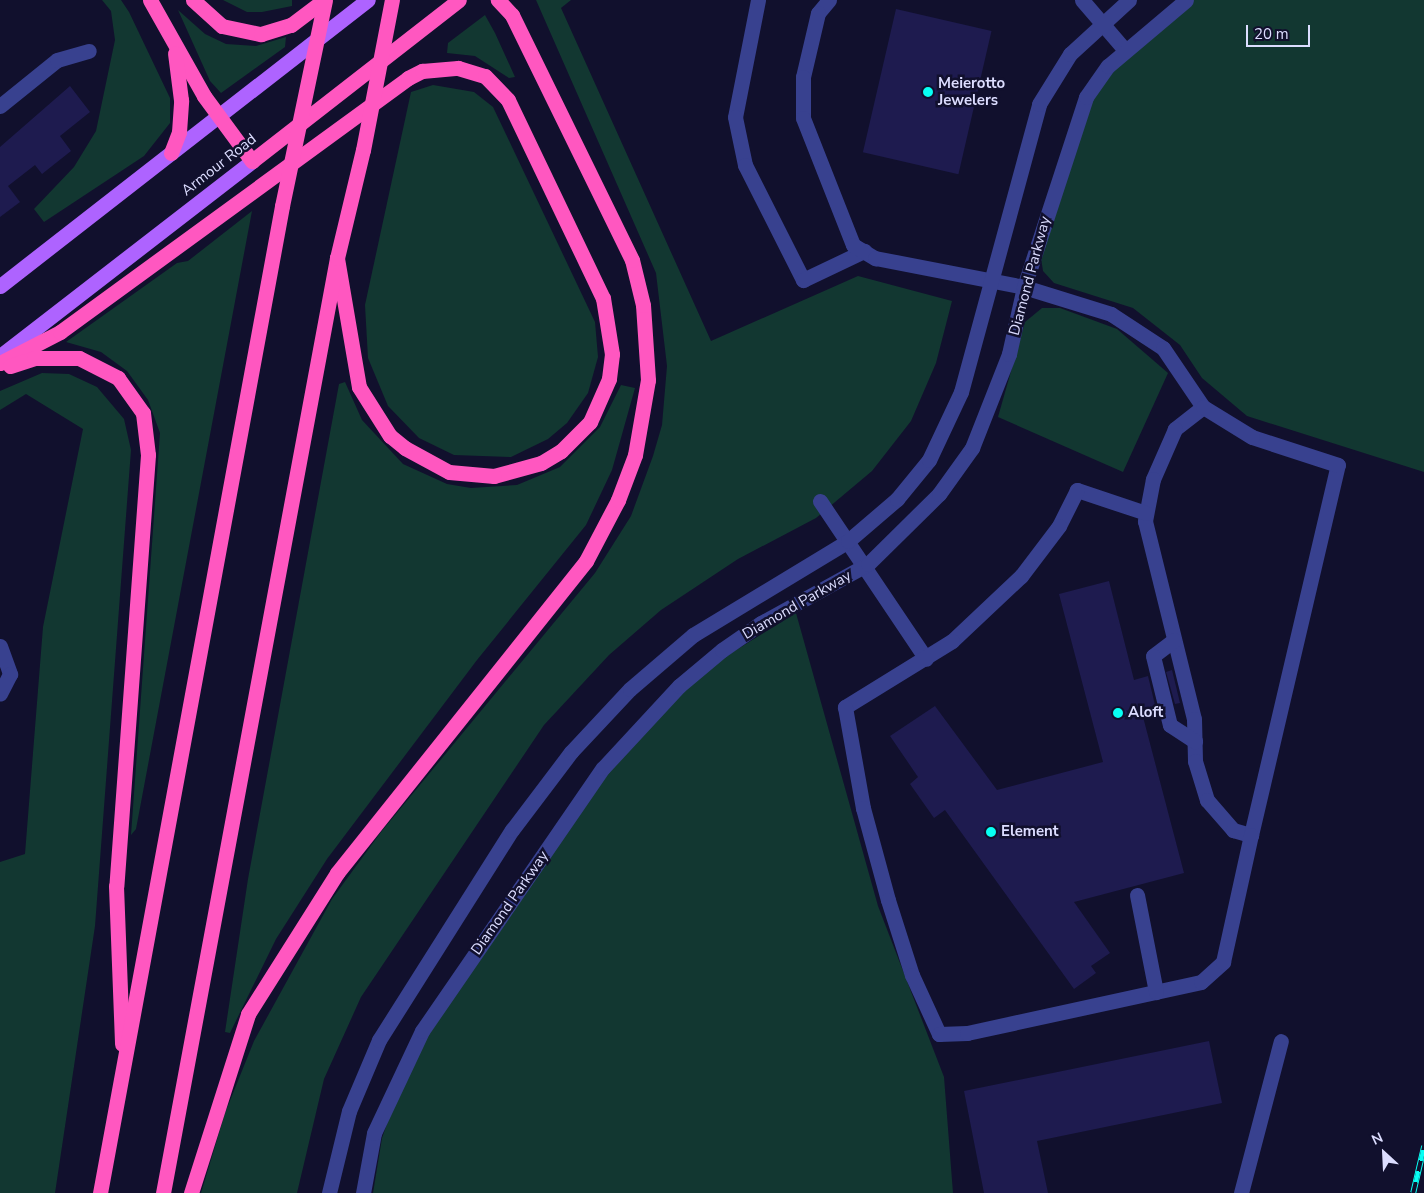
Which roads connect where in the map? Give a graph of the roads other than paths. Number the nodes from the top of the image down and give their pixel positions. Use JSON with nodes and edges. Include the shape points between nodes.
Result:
{"nodes":[{"id":1,"x":150,"y":0,"type":"edge"},
{"id":2,"x":193,"y":0,"type":"edge"},
{"id":3,"x":325,"y":0,"type":"edge"},
{"id":4,"x":368,"y":0,"type":"edge"},
{"id":5,"x":392,"y":0,"type":"edge"},
{"id":6,"x":459,"y":0,"type":"edge"},
{"id":7,"x":498,"y":0,"type":"edge"},
{"id":8,"x":758,"y":0,"type":"edge"},
{"id":9,"x":829,"y":0,"type":"edge"},
{"id":10,"x":1082,"y":0,"type":"edge"},
{"id":11,"x":1129,"y":0,"type":"edge"},
{"id":12,"x":1186,"y":0,"type":"edge"},
{"id":13,"x":1101,"y":23,"type":"junction"},
{"id":14,"x":174,"y":46,"type":"junction"},
{"id":15,"x":1125,"y":50,"type":"junction"},
{"id":16,"x":89,"y":51,"type":"dead end"},
{"id":17,"x":0,"y":106,"type":"edge"},
{"id":18,"x":218,"y":117,"type":"junction"},
{"id":19,"x":171,"y":153,"type":"junction"},
{"id":20,"x":252,"y":161,"type":"junction"},
{"id":21,"x":864,"y":251,"type":"junction"},
{"id":22,"x":337,"y":258,"type":"junction"},
{"id":23,"x":991,"y":280,"type":"junction"},
{"id":24,"x":0,"y":286,"type":"edge"},
{"id":25,"x":1024,"y":287,"type":"junction"},
{"id":26,"x":0,"y":356,"type":"edge"},
{"id":27,"x":0,"y":363,"type":"edge"},
{"id":28,"x":0,"y":371,"type":"edge"},
{"id":29,"x":1203,"y":407,"type":"junction"},
{"id":30,"x":820,"y":501,"type":"dead end"},
{"id":31,"x":1146,"y":513,"type":"junction"},
{"id":32,"x":848,"y":541,"type":"junction"},
{"id":33,"x":865,"y":566,"type":"junction"},
{"id":34,"x":1174,"y":640,"type":"junction"},
{"id":35,"x":0,"y":646,"type":"edge"},
{"id":36,"x":926,"y":659,"type":"junction"},
{"id":37,"x":0,"y":694,"type":"edge"},
{"id":38,"x":1195,"y":741,"type":"junction"},
{"id":39,"x":1251,"y":835,"type":"junction"},
{"id":40,"x":1137,"y":895,"type":"dead end"},
{"id":41,"x":1156,"y":992,"type":"junction"},
{"id":42,"x":1281,"y":1041,"type":"dead end"},
{"id":43,"x":123,"y":1072,"type":"junction"},
{"id":44,"x":100,"y":1193,"type":"edge"},
{"id":45,"x":163,"y":1193,"type":"edge"},
{"id":46,"x":191,"y":1193,"type":"edge"},
{"id":47,"x":329,"y":1193,"type":"edge"},
{"id":48,"x":363,"y":1193,"type":"edge"},
{"id":49,"x":1241,"y":1193,"type":"edge"}],
"edges":[{"from":1,"to":14,"type":"highway"},
{"from":2,"to":3,"type":"highway","via":[[222,26],[261,34],[291,25]]},
{"from":3,"to":43,"type":"highway","bridge":true,"via":[[282,206]]},
{"from":4,"to":18,"type":"main road"},
{"from":5,"to":22,"type":"highway","bridge":true,"via":[[363,150]]},
{"from":6,"to":20,"type":"highway","name":"Armour Road"},
{"from":7,"to":46,"type":"highway","via":[[512,15],[632,260],[643,305],[648,380],[635,454],[618,500],[586,561],[337,873],[248,1014]]},
{"from":8,"to":21,"type":"street","via":[[735,117],[745,165],[803,280]]},
{"from":9,"to":21,"type":"street","via":[[818,13],[803,77],[803,118],[840,218],[853,245]]},
{"from":10,"to":13,"type":"street"},
{"from":11,"to":13,"type":"street","name":"Diamond Parkway"},
{"from":12,"to":15,"type":"street","name":"Diamond Parkway"},
{"from":13,"to":15,"type":"street"},
{"from":13,"to":23,"type":"street","name":"Diamond Parkway","via":[[1070,54],[1039,104]]},
{"from":14,"to":18,"type":"highway"},
{"from":14,"to":19,"type":"highway","via":[[181,100],[179,132]]},
{"from":15,"to":25,"type":"street","name":"Diamond Parkway","via":[[1108,66],[1077,119]]},
{"from":16,"to":17,"type":"street","via":[[57,60]]},
{"from":18,"to":19,"type":"main road"},
{"from":18,"to":20,"type":"highway"},
{"from":19,"to":24,"type":"main road"},
{"from":20,"to":26,"type":"main road","name":"Armour Road"},
{"from":21,"to":23,"type":"street","via":[[874,258]]},
{"from":22,"to":27,"type":"highway","via":[[359,387],[390,436],[405,448],[449,472],[494,476],[541,463],[562,451],[590,422],[609,379],[612,354],[604,298],[508,100],[485,76],[458,68],[422,71],[408,78],[60,332]]},
{"from":22,"to":45,"type":"highway"},
{"from":23,"to":25,"type":"street"},
{"from":23,"to":32,"type":"street","name":"Diamond Parkway","via":[[961,392],[944,435],[897,499]]},
{"from":25,"to":29,"type":"street","via":[[1111,314],[1163,348]]},
{"from":25,"to":33,"type":"street","name":"Diamond Parkway","via":[[1009,354],[972,448],[909,528]]},
{"from":28,"to":43,"type":"highway","via":[[34,358],[79,358],[118,378],[143,413],[148,455],[116,886]]},
{"from":29,"to":31,"type":"street","via":[[1175,429],[1153,479]]},
{"from":29,"to":39,"type":"street","via":[[1252,437],[1338,465]]},
{"from":30,"to":32,"type":"street"},
{"from":31,"to":34,"type":"street"},
{"from":31,"to":36,"type":"street","via":[[1077,490],[1058,526],[1022,576],[952,641]]},
{"from":32,"to":33,"type":"street"},
{"from":32,"to":47,"type":"street","name":"Diamond Parkway","via":[[693,635],[596,724],[544,786],[379,1040],[349,1110]]},
{"from":33,"to":36,"type":"street"},
{"from":33,"to":48,"type":"street","name":"Diamond Parkway","via":[[761,623],[722,650],[679,686],[603,768],[422,1031],[374,1132]]},
{"from":34,"to":38,"type":"street","via":[[1194,719]]},
{"from":34,"to":38,"type":"street","via":[[1152,656],[1170,726]]},
{"from":35,"to":37,"type":"street","via":[[10,674]]},
{"from":36,"to":41,"type":"street","via":[[845,707],[863,808],[888,900],[912,975],[940,1034],[967,1033]]},
{"from":38,"to":39,"type":"street","via":[[1195,761],[1207,800],[1233,830]]},
{"from":39,"to":41,"type":"street","via":[[1223,962],[1201,982]]},
{"from":40,"to":41,"type":"street"},
{"from":42,"to":49,"type":"street"},
{"from":43,"to":44,"type":"highway"}]}
